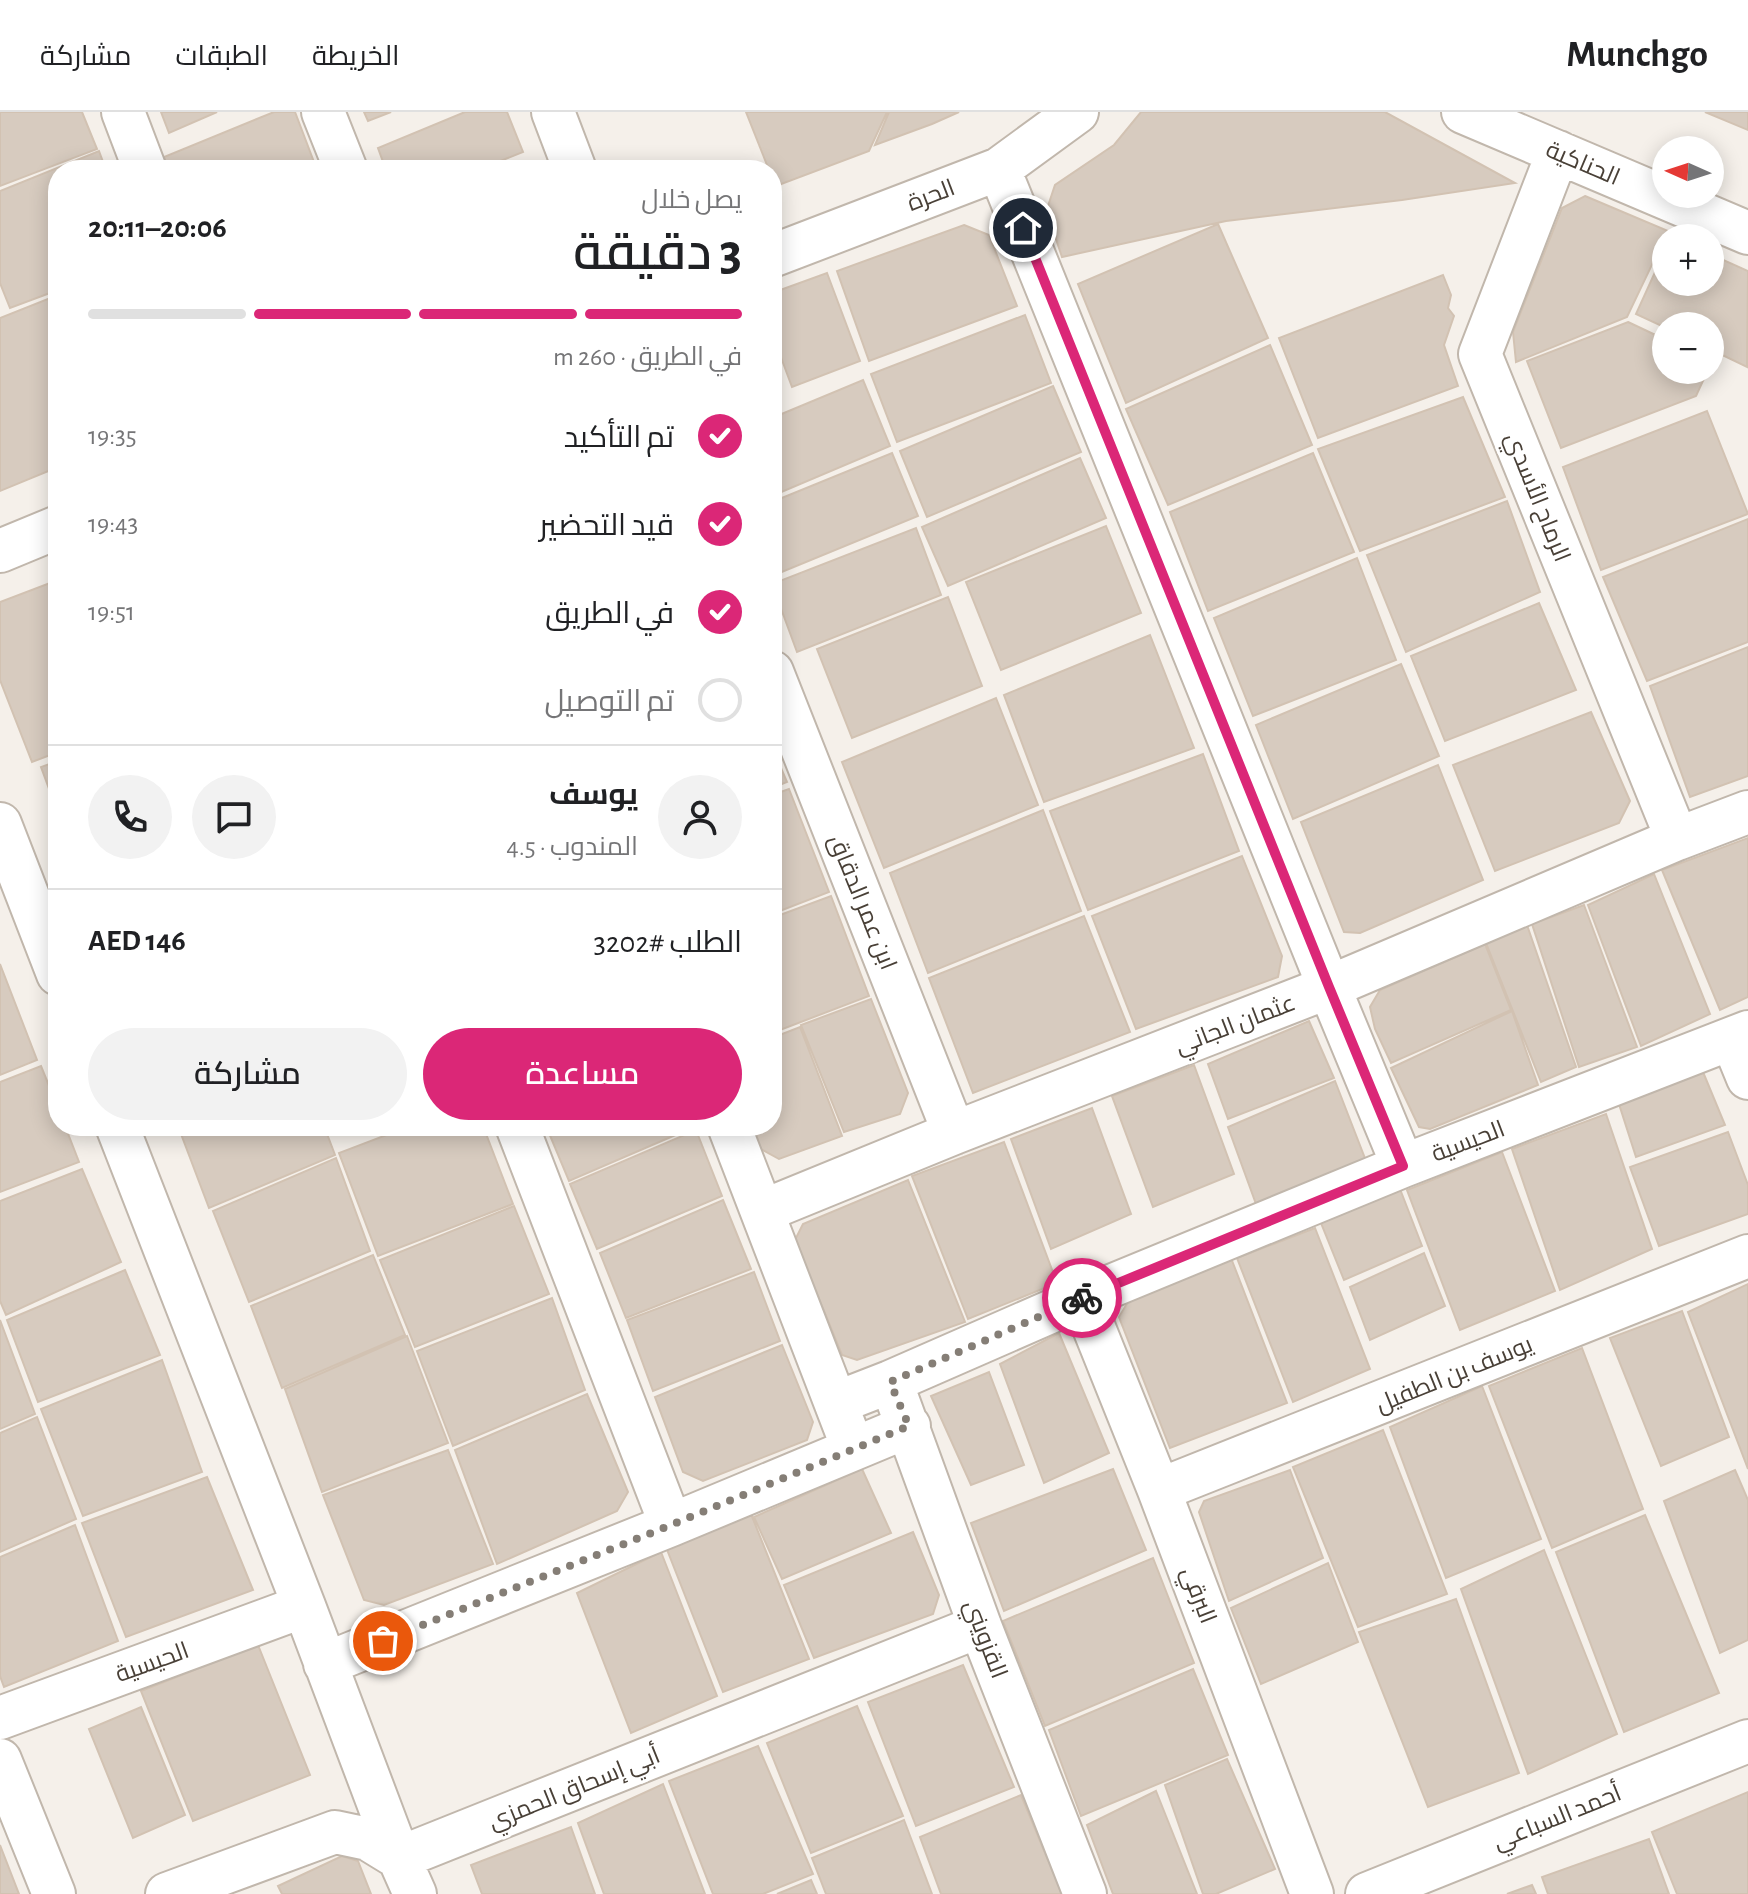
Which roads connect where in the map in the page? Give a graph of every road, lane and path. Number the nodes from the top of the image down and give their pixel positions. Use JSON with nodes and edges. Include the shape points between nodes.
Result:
{"nodes":[{"id":1,"x":123,"y":112,"type":"edge"},
{"id":2,"x":323,"y":112,"type":"edge"},
{"id":3,"x":553,"y":112,"type":"edge"},
{"id":4,"x":1077,"y":112,"type":"edge"},
{"id":5,"x":1463,"y":112,"type":"edge"},
{"id":6,"x":1558,"y":152,"type":"junction"},
{"id":7,"x":141,"y":160,"type":"edge"},
{"id":8,"x":342,"y":160,"type":"edge"},
{"id":9,"x":571,"y":160,"type":"edge"},
{"id":10,"x":999,"y":169,"type":"junction"},
{"id":11,"x":1748,"y":233,"type":"edge"},
{"id":12,"x":782,"y":252,"type":"edge"},
{"id":13,"x":48,"y":531,"type":"edge"},
{"id":14,"x":0,"y":551,"type":"edge"},
{"id":15,"x":782,"y":697,"type":"edge"},
{"id":16,"x":1748,"y":812,"type":"edge"},
{"id":17,"x":0,"y":824,"type":"edge"},
{"id":18,"x":1677,"y":839,"type":"junction"},
{"id":19,"x":48,"y":948,"type":"edge"},
{"id":20,"x":1329,"y":987,"type":"junction"},
{"id":21,"x":1740,"y":1036,"type":"edge"},
{"id":22,"x":1748,"y":1078,"type":"edge"},
{"id":23,"x":954,"y":1133,"type":"junction"},
{"id":24,"x":121,"y":1136,"type":"edge"},
{"id":25,"x":521,"y":1136,"type":"edge"},
{"id":26,"x":733,"y":1136,"type":"edge"},
{"id":27,"x":1403,"y":1166,"type":"junction"},
{"id":28,"x":763,"y":1211,"type":"junction"},
{"id":29,"x":1748,"y":1256,"type":"edge"},
{"id":30,"x":1082,"y":1298,"type":"junction"},
{"id":31,"x":890,"y":1382,"type":"junction"},
{"id":32,"x":836,"y":1403,"type":"junction"},
{"id":33,"x":909,"y":1426,"type":"junction"},
{"id":34,"x":854,"y":1449,"type":"junction"},
{"id":35,"x":1159,"y":1490,"type":"junction"},
{"id":36,"x":671,"y":1525,"type":"junction"},
{"id":37,"x":304,"y":1606,"type":"junction"},
{"id":38,"x":980,"y":1626,"type":"junction"},
{"id":39,"x":325,"y":1664,"type":"junction"},
{"id":40,"x":0,"y":1718,"type":"edge"},
{"id":41,"x":1748,"y":1741,"type":"edge"},
{"id":42,"x":0,"y":1760,"type":"edge"},
{"id":43,"x":407,"y":1876,"type":"edge"},
{"id":44,"x":54,"y":1894,"type":"edge"},
{"id":45,"x":167,"y":1894,"type":"edge"},
{"id":46,"x":1085,"y":1894,"type":"edge"},
{"id":47,"x":1312,"y":1894,"type":"edge"},
{"id":48,"x":1367,"y":1894,"type":"edge"}],
"edges":[{"from":1,"to":7,"type":"street"},
{"from":2,"to":8,"type":"street"},
{"from":3,"to":9,"type":"street"},
{"from":4,"to":10,"type":"street","name":"الحرة"},
{"from":5,"to":6,"type":"street","name":"الحناكية"},
{"from":6,"to":11,"type":"street","name":"الحناكية"},
{"from":6,"to":18,"type":"street","name":"الرماح الأسدي","via":[[1480,354]]},
{"from":10,"to":12,"type":"street","name":"الحرة"},
{"from":10,"to":20,"type":"street"},
{"from":13,"to":14,"type":"street"},
{"from":15,"to":23,"type":"street","name":"ابن عمر الدقاق"},
{"from":16,"to":18,"type":"street","name":"عثمان الجاني"},
{"from":17,"to":19,"type":"street"},
{"from":18,"to":20,"type":"street","name":"عثمان الجاني"},
{"from":20,"to":23,"type":"street","name":"عثمان الجاني"},
{"from":20,"to":27,"type":"street"},
{"from":21,"to":22,"type":"street"},
{"from":21,"to":27,"type":"street","name":"الحيسية"},
{"from":23,"to":28,"type":"street","name":"عثمان الجاني"},
{"from":24,"to":37,"type":"street"},
{"from":25,"to":36,"type":"street"},
{"from":26,"to":28,"type":"street"},
{"from":27,"to":30,"type":"street","name":"الحيسية"},
{"from":28,"to":32,"type":"street"},
{"from":29,"to":35,"type":"street","name":"يوسف بن الطفيل"},
{"from":30,"to":31,"type":"street","name":"الحيسية"},
{"from":30,"to":35,"type":"street","name":"البرقي"},
{"from":31,"to":32,"type":"street","name":"الحيسية"},
{"from":31,"to":33,"type":"street","name":"القزويني"},
{"from":32,"to":34,"type":"street"},
{"from":33,"to":34,"type":"street"},
{"from":33,"to":38,"type":"street","name":"القزويني"},
{"from":34,"to":36,"type":"street"},
{"from":35,"to":47,"type":"street","name":"البرقي"},
{"from":36,"to":39,"type":"street"},
{"from":37,"to":39,"type":"street"},
{"from":37,"to":40,"type":"street","name":"الحيسية"},
{"from":38,"to":43,"type":"street","name":"أبي إسحاق الحمزي"},
{"from":38,"to":46,"type":"street","name":"القزويني"},
{"from":39,"to":43,"type":"street"},
{"from":41,"to":48,"type":"street","name":"أحمد السباعي"},
{"from":42,"to":44,"type":"street"},
{"from":43,"to":45,"type":"street","via":[[368,1839],[335,1832]]}]}
